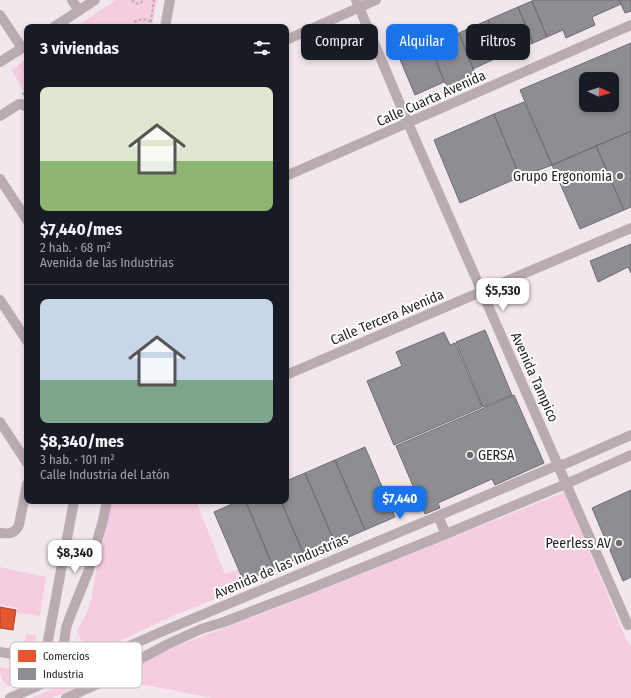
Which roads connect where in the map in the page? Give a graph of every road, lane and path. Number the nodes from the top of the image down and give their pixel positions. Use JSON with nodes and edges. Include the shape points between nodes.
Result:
{"nodes":[{"id":1,"x":72,"y":0,"type":"edge"},
{"id":2,"x":95,"y":0,"type":"edge"},
{"id":3,"x":132,"y":0,"type":"edge"},
{"id":4,"x":143,"y":0,"type":"edge"},
{"id":5,"x":154,"y":0,"type":"edge"},
{"id":6,"x":170,"y":0,"type":"edge"},
{"id":7,"x":376,"y":0,"type":"edge"},
{"id":8,"x":358,"y":4,"type":"edge"},
{"id":9,"x":79,"y":11,"type":"junction"},
{"id":10,"x":0,"y":15,"type":"edge"},
{"id":11,"x":134,"y":22,"type":"dead end"},
{"id":12,"x":151,"y":22,"type":"joint"},
{"id":13,"x":59,"y":24,"type":"edge"},
{"id":14,"x":166,"y":24,"type":"edge"},
{"id":15,"x":631,"y":25,"type":"edge"},
{"id":16,"x":289,"y":38,"type":"edge"},
{"id":17,"x":24,"y":46,"type":"edge"},
{"id":18,"x":0,"y":62,"type":"edge"},
{"id":19,"x":24,"y":106,"type":"edge"},
{"id":20,"x":0,"y":116,"type":"edge"},
{"id":21,"x":408,"y":123,"type":"junction"},
{"id":22,"x":289,"y":175,"type":"edge"},
{"id":23,"x":0,"y":180,"type":"edge"},
{"id":24,"x":24,"y":216,"type":"edge"},
{"id":25,"x":631,"y":228,"type":"edge"},
{"id":26,"x":482,"y":291,"type":"junction"},
{"id":27,"x":0,"y":300,"type":"edge"},
{"id":28,"x":24,"y":336,"type":"edge"},
{"id":29,"x":289,"y":374,"type":"edge"},
{"id":30,"x":0,"y":422,"type":"edge"},
{"id":31,"x":631,"y":435,"type":"edge"},
{"id":32,"x":631,"y":455,"type":"edge"},
{"id":33,"x":24,"y":458,"type":"edge"},
{"id":34,"x":558,"y":465,"type":"junction"},
{"id":35,"x":566,"y":484,"type":"junction"},
{"id":36,"x":24,"y":499,"type":"edge"},
{"id":37,"x":73,"y":504,"type":"edge"},
{"id":38,"x":106,"y":504,"type":"edge"},
{"id":39,"x":438,"y":516,"type":"junction"},
{"id":40,"x":0,"y":533,"type":"edge"},
{"id":41,"x":446,"y":534,"type":"junction"},
{"id":42,"x":628,"y":625,"type":"dead end"},
{"id":43,"x":161,"y":632,"type":"junction"},
{"id":44,"x":49,"y":642,"type":"edge"},
{"id":45,"x":64,"y":642,"type":"edge"},
{"id":46,"x":138,"y":642,"type":"edge"},
{"id":47,"x":166,"y":645,"type":"junction"},
{"id":48,"x":0,"y":652,"type":"edge"},
{"id":49,"x":10,"y":654,"type":"edge"},
{"id":50,"x":142,"y":658,"type":"edge"},
{"id":51,"x":33,"y":688,"type":"edge"},
{"id":52,"x":88,"y":688,"type":"edge"},
{"id":53,"x":10,"y":698,"type":"edge"},
{"id":54,"x":66,"y":698,"type":"edge"}],
"edges":[{"from":1,"to":9,"type":"street"},
{"from":2,"to":9,"type":"street"},
{"from":3,"to":4,"type":"path","via":[[138,4]]},
{"from":5,"to":12,"type":"path"},
{"from":6,"to":14,"type":"street"},
{"from":7,"to":8,"type":"street"},
{"from":8,"to":16,"type":"street"},
{"from":8,"to":21,"type":"street","name":"Avenida Tampico"},
{"from":9,"to":13,"type":"street"},
{"from":10,"to":17,"type":"street"},
{"from":11,"to":12,"type":"path","via":[[144,19]]},
{"from":15,"to":21,"type":"street","name":"Calle Cuarta Avenida"},
{"from":17,"to":18,"type":"street"},
{"from":19,"to":20,"type":"street","via":[[19,104]]},
{"from":21,"to":22,"type":"street","name":"Calle Cuarta Avenida"},
{"from":21,"to":26,"type":"street","name":"Avenida Tampico"},
{"from":23,"to":24,"type":"street"},
{"from":25,"to":26,"type":"street","name":"Calle Tercera Avenida"},
{"from":26,"to":29,"type":"street","name":"Calle Tercera Avenida"},
{"from":26,"to":34,"type":"street","name":"Avenida Tampico"},
{"from":27,"to":28,"type":"street"},
{"from":30,"to":33,"type":"street"},
{"from":31,"to":34,"type":"street","name":"Avenida de las Industrias"},
{"from":32,"to":35,"type":"street","name":"Avenida de las Industrias"},
{"from":34,"to":35,"type":"street","name":"Avenida Tampico"},
{"from":34,"to":39,"type":"street","name":"Avenida de las Industrias"},
{"from":35,"to":41,"type":"street","name":"Avenida de las Industrias"},
{"from":35,"to":42,"type":"street","name":"Avenida Tampico"},
{"from":36,"to":40,"type":"street","via":[[17,530],[9,534]]},
{"from":37,"to":44,"type":"street"},
{"from":38,"to":45,"type":"street","via":[[89,570],[66,628]]},
{"from":39,"to":41,"type":"street"},
{"from":39,"to":43,"type":"street","name":"Avenida de las Industrias"},
{"from":41,"to":47,"type":"street","name":"Avenida de las Industrias"},
{"from":43,"to":46,"type":"street","name":"Avenida de las Industrias"},
{"from":43,"to":47,"type":"street"},
{"from":47,"to":50,"type":"street","name":"Avenida de las Industrias"},
{"from":48,"to":49,"type":"street"},
{"from":51,"to":53,"type":"street","name":"Avenida de las Industrias"},
{"from":52,"to":54,"type":"street","name":"Avenida de las Industrias"}]}
